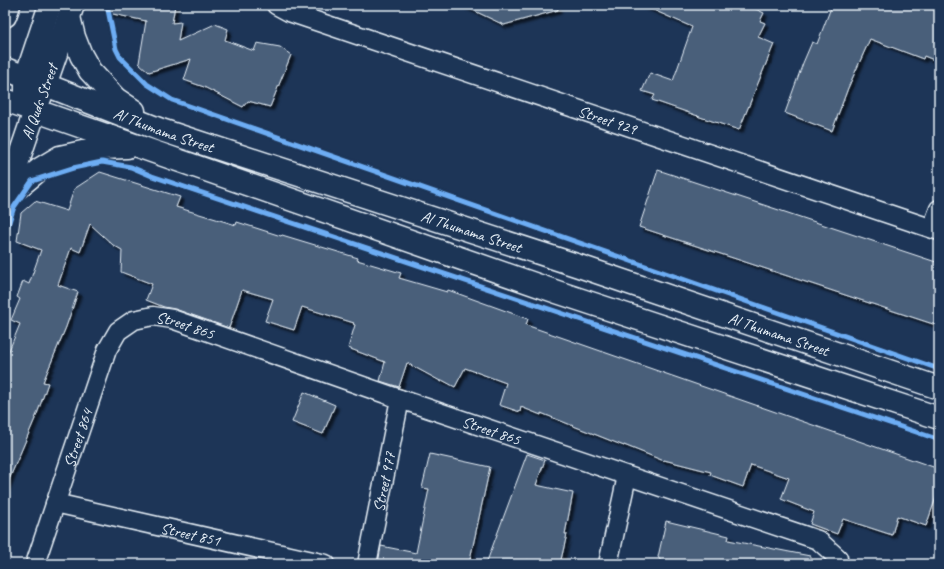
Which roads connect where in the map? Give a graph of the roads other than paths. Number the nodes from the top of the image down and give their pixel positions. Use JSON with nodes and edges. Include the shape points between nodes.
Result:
{"nodes":[{"id":1,"x":9,"y":5,"type":"edge"},
{"id":2,"x":50,"y":5,"type":"edge"},
{"id":3,"x":276,"y":5,"type":"edge"},
{"id":4,"x":71,"y":11,"type":"edge"},
{"id":5,"x":5,"y":16,"type":"edge"},
{"id":6,"x":5,"y":69,"type":"edge"},
{"id":7,"x":35,"y":81,"type":"junction"},
{"id":8,"x":5,"y":100,"type":"edge"},
{"id":9,"x":35,"y":110,"type":"junction"},
{"id":10,"x":162,"y":130,"type":"junction"},
{"id":11,"x":144,"y":148,"type":"junction"},
{"id":12,"x":5,"y":199,"type":"edge"},
{"id":13,"x":939,"y":209,"type":"edge"},
{"id":14,"x":936,"y":229,"type":"edge"},
{"id":15,"x":134,"y":320,"type":"joint"},
{"id":16,"x":939,"y":388,"type":"edge"},
{"id":17,"x":400,"y":399,"type":"junction"},
{"id":18,"x":939,"y":418,"type":"edge"},
{"id":19,"x":627,"y":476,"type":"junction"},
{"id":20,"x":55,"y":503,"type":"junction"},
{"id":21,"x":35,"y":564,"type":"edge"},
{"id":22,"x":326,"y":564,"type":"edge"},
{"id":23,"x":367,"y":564,"type":"edge"},
{"id":24,"x":608,"y":564,"type":"edge"},
{"id":25,"x":838,"y":564,"type":"edge"}],
"edges":[{"from":1,"to":5,"type":"street"},
{"from":2,"to":7,"type":"street"},
{"from":3,"to":14,"type":"street","name":"Street 929"},
{"from":4,"to":7,"type":"street","name":"Al Quds Street"},
{"from":4,"to":10,"type":"street","via":[[74,37],[90,71],[116,99]]},
{"from":6,"to":7,"type":"street","name":"Al Thumama Street"},
{"from":7,"to":9,"type":"street","name":"Al Quds Street"},
{"from":7,"to":10,"type":"street","name":"Al Thumama Street"},
{"from":8,"to":9,"type":"street","name":"Al Thumama Street"},
{"from":9,"to":11,"type":"street","name":"Al Thumama Street"},
{"from":9,"to":12,"type":"street","name":"Al Quds Street"},
{"from":10,"to":16,"type":"street","name":"Al Thumama Street","via":[[576,265]]},
{"from":11,"to":12,"type":"street","via":[[101,148],[60,157],[40,169]]},
{"from":11,"to":18,"type":"street","name":"Al Thumama Street","via":[[557,292]]},
{"from":13,"to":14,"type":"street"},
{"from":15,"to":17,"type":"street","name":"Street 865","via":[[153,316],[172,319]]},
{"from":15,"to":20,"type":"street","name":"Street 864","via":[[118,332],[106,350]]},
{"from":17,"to":19,"type":"street","name":"Street 865"},
{"from":17,"to":23,"type":"street","name":"Street 977"},
{"from":19,"to":24,"type":"street"},
{"from":19,"to":25,"type":"street","name":"Street 865","via":[[818,540],[838,558]]},
{"from":20,"to":21,"type":"street","name":"Street 864"},
{"from":20,"to":22,"type":"street","name":"Street 851"}]}
